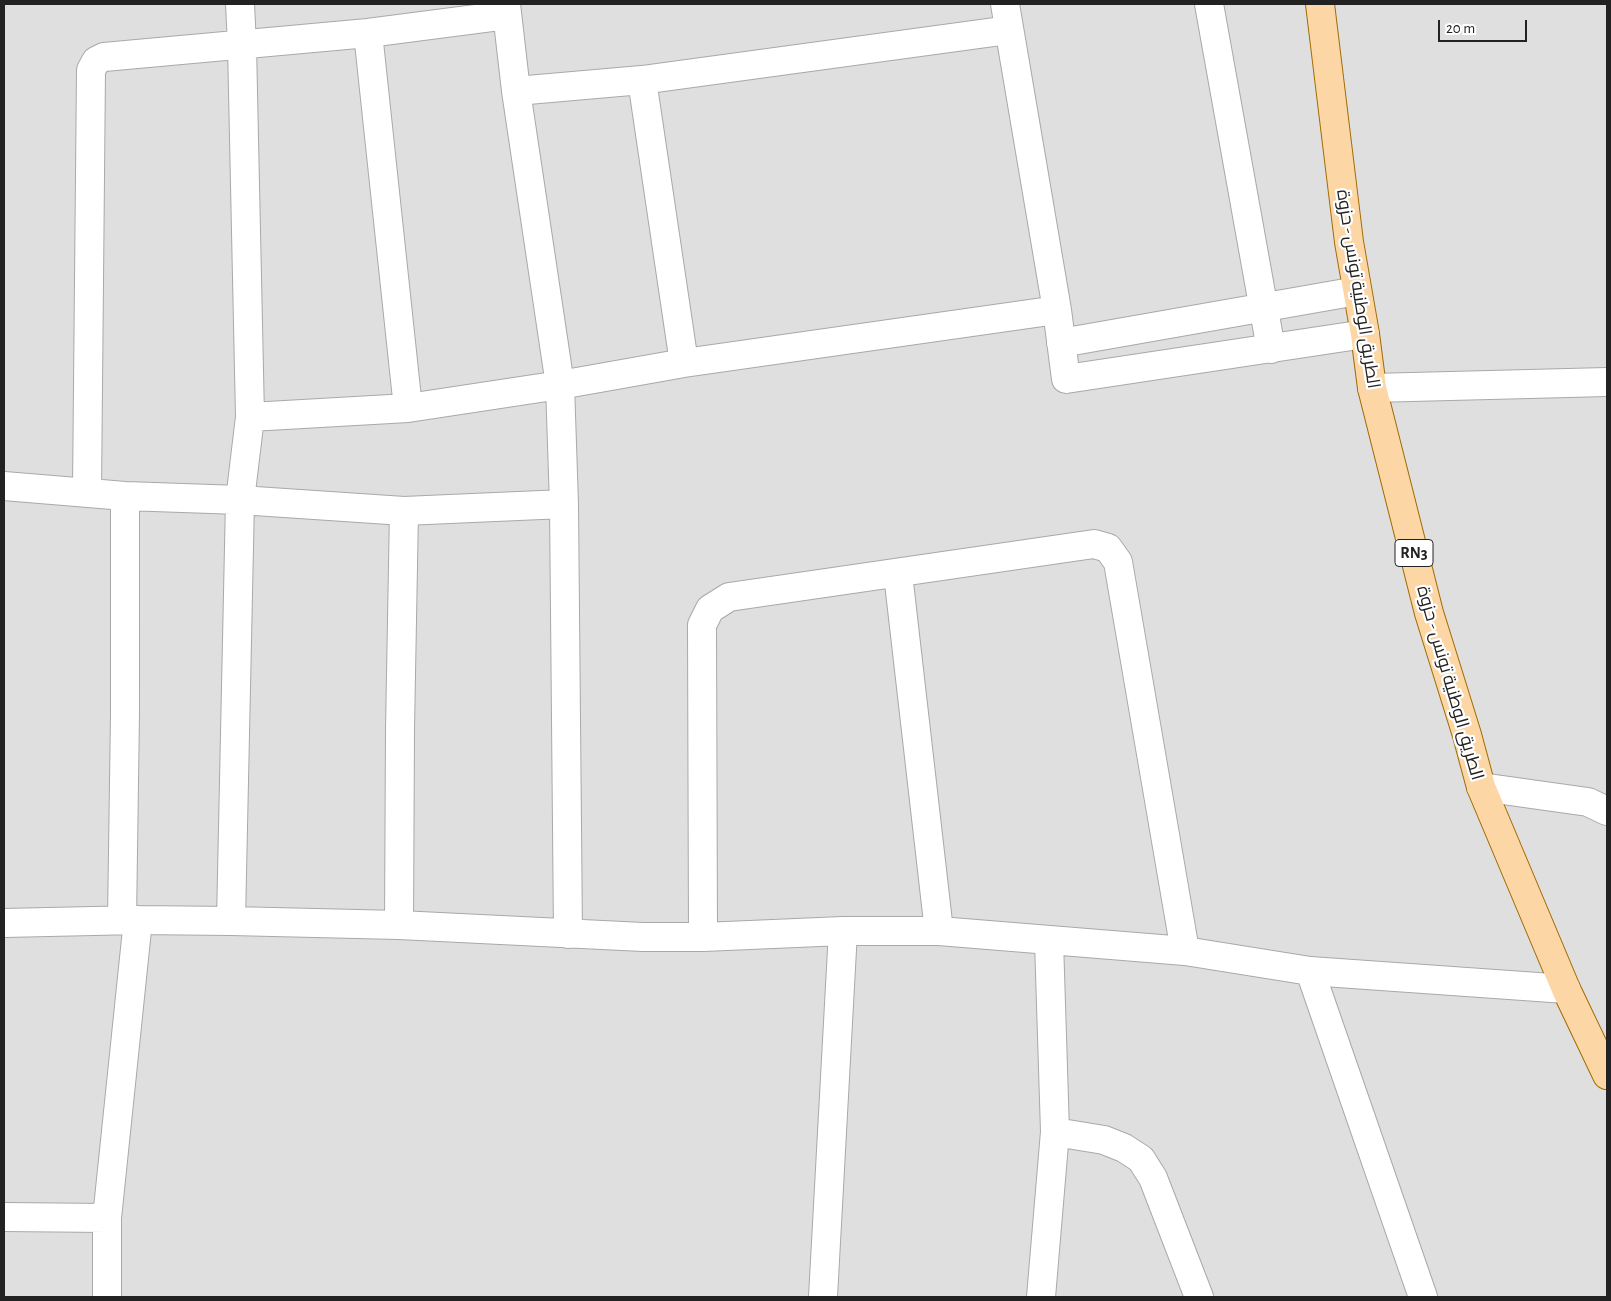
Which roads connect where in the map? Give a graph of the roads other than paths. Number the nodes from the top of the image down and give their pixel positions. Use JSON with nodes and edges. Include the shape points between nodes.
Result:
{"nodes":[{"id":1,"x":240,"y":4,"type":"edge"},
{"id":2,"x":1005,"y":4,"type":"edge"},
{"id":3,"x":1209,"y":4,"type":"edge"},
{"id":4,"x":1320,"y":4,"type":"edge"},
{"id":5,"x":506,"y":9,"type":"edge"},
{"id":6,"x":1009,"y":30,"type":"junction"},
{"id":7,"x":368,"y":33,"type":"junction"},
{"id":8,"x":242,"y":45,"type":"junction"},
{"id":9,"x":642,"y":80,"type":"junction"},
{"id":10,"x":516,"y":91,"type":"junction"},
{"id":11,"x":1357,"y":291,"type":"junction"},
{"id":12,"x":1264,"y":308,"type":"junction"},
{"id":13,"x":1057,"y":310,"type":"junction"},
{"id":14,"x":1365,"y":334,"type":"junction"},
{"id":15,"x":1061,"y":343,"type":"junction"},
{"id":16,"x":1271,"y":349,"type":"junction"},
{"id":17,"x":684,"y":363,"type":"junction"},
{"id":18,"x":1607,"y":382,"type":"edge"},
{"id":19,"x":560,"y":385,"type":"junction"},
{"id":20,"x":1372,"y":388,"type":"junction"},
{"id":21,"x":408,"y":408,"type":"junction"},
{"id":22,"x":250,"y":417,"type":"junction"},
{"id":23,"x":4,"y":486,"type":"edge"},
{"id":24,"x":87,"y":492,"type":"junction"},
{"id":25,"x":125,"y":496,"type":"junction"},
{"id":26,"x":240,"y":500,"type":"junction"},
{"id":27,"x":564,"y":504,"type":"junction"},
{"id":28,"x":404,"y":511,"type":"junction"},
{"id":29,"x":898,"y":574,"type":"junction"},
{"id":30,"x":1481,"y":788,"type":"junction"},
{"id":31,"x":1607,"y":811,"type":"edge"},
{"id":32,"x":130,"y":920,"type":"junction"},
{"id":33,"x":232,"y":921,"type":"junction"},
{"id":34,"x":4,"y":923,"type":"edge"},
{"id":35,"x":399,"y":925,"type":"junction"},
{"id":36,"x":843,"y":931,"type":"junction"},
{"id":37,"x":939,"y":931,"type":"junction"},
{"id":38,"x":568,"y":934,"type":"junction"},
{"id":39,"x":703,"y":937,"type":"junction"},
{"id":40,"x":1049,"y":941,"type":"junction"},
{"id":41,"x":1185,"y":951,"type":"junction"},
{"id":42,"x":1310,"y":971,"type":"junction"},
{"id":43,"x":1566,"y":990,"type":"junction"},
{"id":44,"x":1607,"y":1074,"type":"edge"},
{"id":45,"x":1055,"y":1132,"type":"junction"},
{"id":46,"x":4,"y":1217,"type":"edge"},
{"id":47,"x":107,"y":1218,"type":"junction"},
{"id":48,"x":107,"y":1297,"type":"edge"},
{"id":49,"x":823,"y":1297,"type":"edge"},
{"id":50,"x":1041,"y":1297,"type":"edge"},
{"id":51,"x":1199,"y":1297,"type":"edge"},
{"id":52,"x":1423,"y":1297,"type":"edge"}],
"edges":[{"from":1,"to":8,"type":"street"},
{"from":2,"to":6,"type":"street"},
{"from":3,"to":12,"type":"street"},
{"from":4,"to":11,"type":"main road","name":"الطريق الوطنية تونس - حزوة","number":"RN3"},
{"from":5,"to":7,"type":"street"},
{"from":5,"to":10,"type":"street"},
{"from":6,"to":9,"type":"street"},
{"from":6,"to":13,"type":"street"},
{"from":7,"to":8,"type":"street"},
{"from":7,"to":21,"type":"street"},
{"from":8,"to":22,"type":"street"},
{"from":8,"to":24,"type":"street","via":[[104,57],[96,61],[91,70]]},
{"from":9,"to":10,"type":"street"},
{"from":9,"to":17,"type":"street"},
{"from":10,"to":19,"type":"street"},
{"from":11,"to":12,"type":"street"},
{"from":11,"to":14,"type":"main road","name":"الطريق الوطنية تونس - حزوة","number":"RN3"},
{"from":12,"to":15,"type":"street"},
{"from":12,"to":16,"type":"street"},
{"from":13,"to":15,"type":"street"},
{"from":13,"to":17,"type":"street"},
{"from":14,"to":16,"type":"street"},
{"from":14,"to":20,"type":"main road","name":"الطريق الوطنية تونس - حزوة","number":"RN3"},
{"from":15,"to":16,"type":"street","via":[[1065,378],[1068,380]]},
{"from":17,"to":19,"type":"street"},
{"from":18,"to":20,"type":"street"},
{"from":19,"to":21,"type":"street"},
{"from":19,"to":27,"type":"street"},
{"from":20,"to":30,"type":"main road","name":"الطريق الوطنية تونس - حزوة","number":"RN3","via":[[1429,613]]},
{"from":21,"to":22,"type":"street"},
{"from":22,"to":26,"type":"street"},
{"from":23,"to":24,"type":"street"},
{"from":24,"to":25,"type":"street"},
{"from":25,"to":26,"type":"street"},
{"from":25,"to":32,"type":"street","via":[[125,714]]},
{"from":26,"to":28,"type":"street"},
{"from":26,"to":33,"type":"street"},
{"from":27,"to":28,"type":"street"},
{"from":27,"to":38,"type":"street"},
{"from":28,"to":35,"type":"street"},
{"from":29,"to":37,"type":"street"},
{"from":29,"to":39,"type":"street","via":[[729,597],[710,609],[702,625]]},
{"from":29,"to":41,"type":"street","via":[[1094,544],[1108,548],[1118,562]]},
{"from":30,"to":31,"type":"street","via":[[1588,802]]},
{"from":30,"to":43,"type":"main road","name":"الطريق الوطنية تونس - حزوة","number":"RN3"},
{"from":32,"to":33,"type":"street"},
{"from":32,"to":34,"type":"street"},
{"from":32,"to":47,"type":"street"},
{"from":33,"to":35,"type":"street"},
{"from":35,"to":38,"type":"street"},
{"from":36,"to":37,"type":"street"},
{"from":36,"to":39,"type":"street"},
{"from":36,"to":49,"type":"street"},
{"from":37,"to":40,"type":"street"},
{"from":38,"to":39,"type":"street"},
{"from":40,"to":41,"type":"street"},
{"from":40,"to":45,"type":"street"},
{"from":41,"to":42,"type":"street"},
{"from":42,"to":43,"type":"street"},
{"from":42,"to":52,"type":"street"},
{"from":43,"to":44,"type":"main road","name":"الطريق الوطنية تونس - حزوة","number":"RN3"},
{"from":45,"to":50,"type":"street"},
{"from":45,"to":51,"type":"street","via":[[1104,1140],[1141,1159],[1153,1178]]},
{"from":46,"to":47,"type":"street"},
{"from":47,"to":48,"type":"street"}]}
